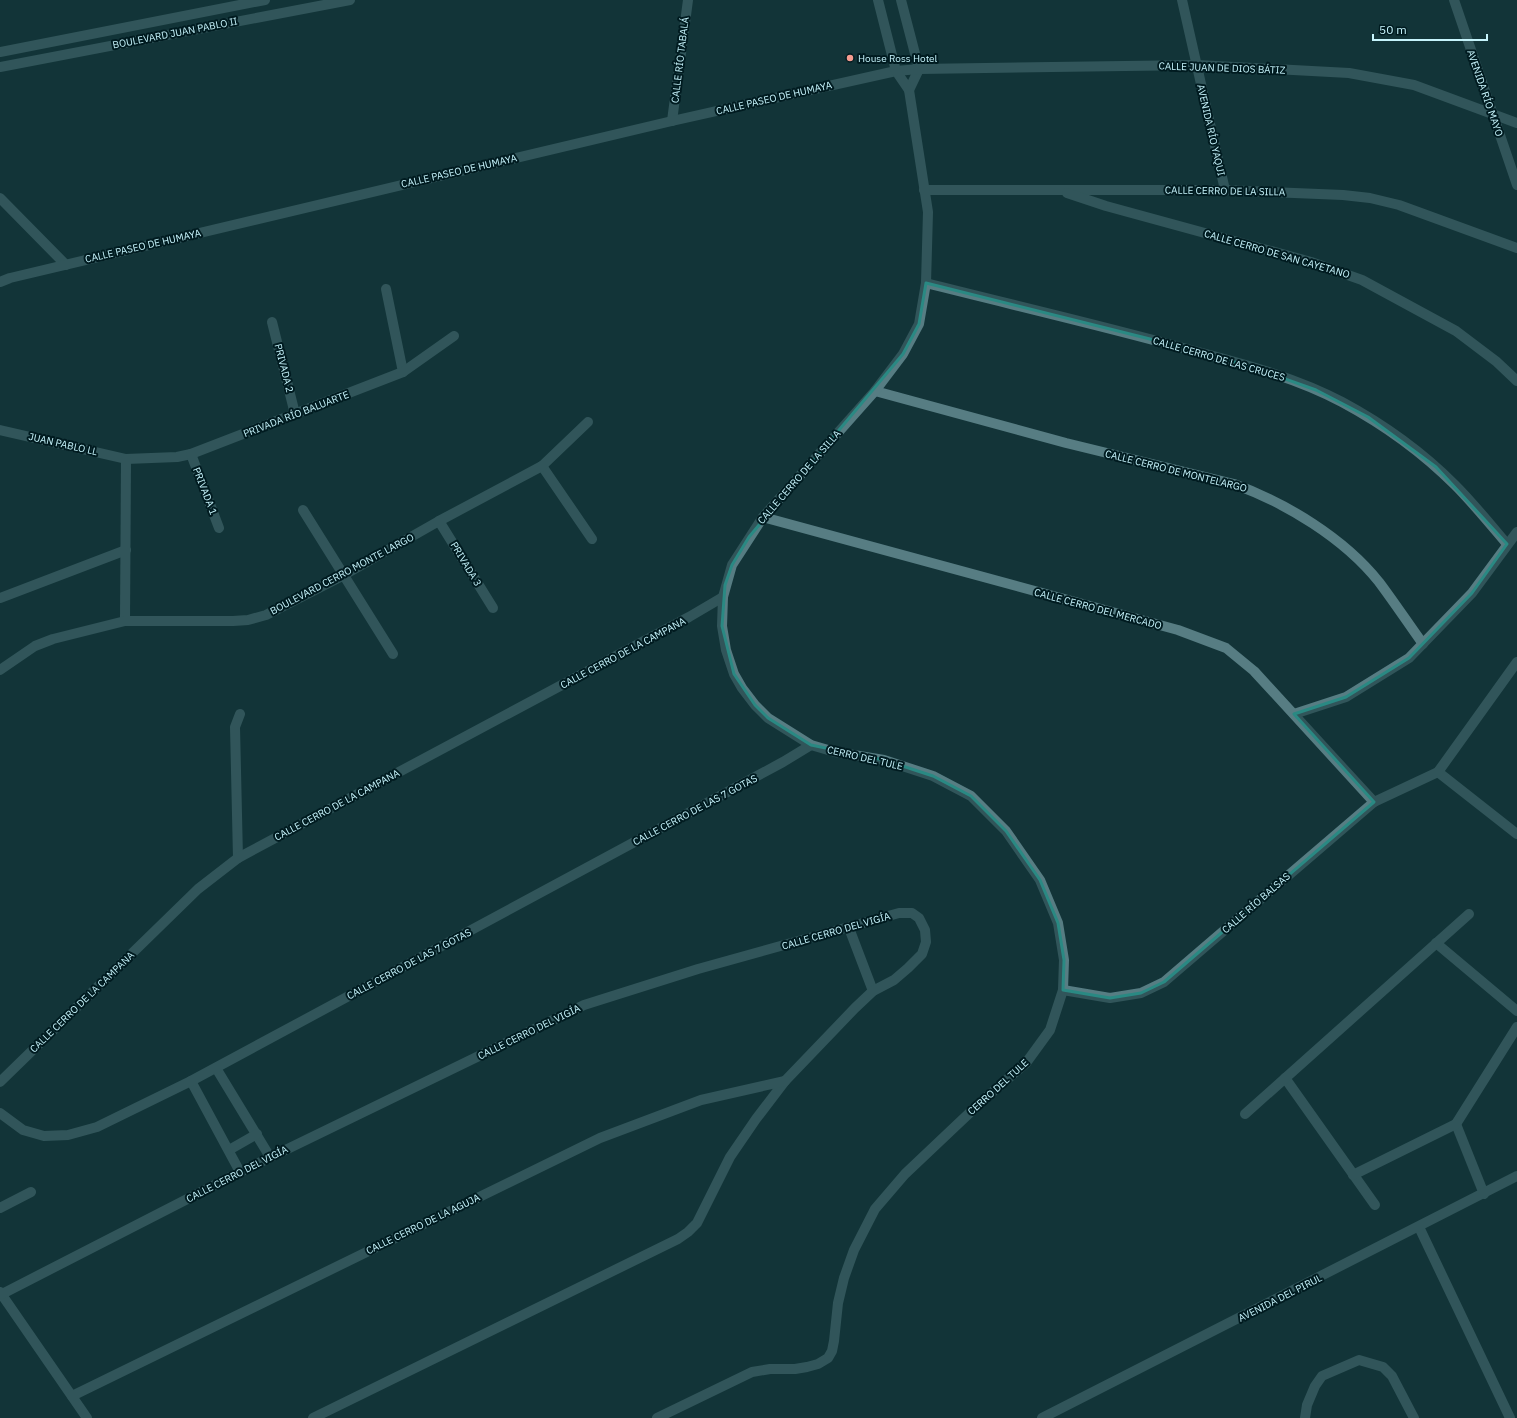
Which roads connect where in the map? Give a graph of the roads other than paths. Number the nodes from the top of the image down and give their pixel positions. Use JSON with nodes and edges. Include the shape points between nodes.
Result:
{"nodes":[{"id":1,"x":265,"y":0,"type":"edge"},
{"id":2,"x":350,"y":0,"type":"edge"},
{"id":3,"x":688,"y":0,"type":"edge"},
{"id":4,"x":878,"y":0,"type":"edge"},
{"id":5,"x":900,"y":0,"type":"edge"},
{"id":6,"x":1182,"y":0,"type":"edge"},
{"id":7,"x":1454,"y":0,"type":"edge"},
{"id":8,"x":0,"y":52,"type":"edge"},
{"id":9,"x":1197,"y":65,"type":"junction"},
{"id":10,"x":0,"y":67,"type":"edge"},
{"id":11,"x":919,"y":68,"type":"junction"},
{"id":12,"x":896,"y":71,"type":"junction"},
{"id":13,"x":908,"y":90,"type":"junction"},
{"id":14,"x":1492,"y":114,"type":"junction"},
{"id":15,"x":672,"y":121,"type":"junction"},
{"id":16,"x":1517,"y":123,"type":"edge"},
{"id":17,"x":1517,"y":185,"type":"edge"},
{"id":18,"x":924,"y":190,"type":"junction"},
{"id":19,"x":1059,"y":190,"type":"junction"},
{"id":20,"x":1224,"y":190,"type":"junction"},
{"id":21,"x":0,"y":198,"type":"edge"},
{"id":22,"x":1517,"y":248,"type":"edge"},
{"id":23,"x":66,"y":265,"type":"junction"},
{"id":24,"x":0,"y":282,"type":"edge"},
{"id":25,"x":926,"y":284,"type":"junction"},
{"id":26,"x":386,"y":289,"type":"dead end"},
{"id":27,"x":272,"y":322,"type":"dead end"},
{"id":28,"x":454,"y":336,"type":"dead end"},
{"id":29,"x":403,"y":372,"type":"junction"},
{"id":30,"x":1517,"y":381,"type":"edge"},
{"id":31,"x":875,"y":391,"type":"junction"},
{"id":32,"x":295,"y":414,"type":"junction"},
{"id":33,"x":588,"y":422,"type":"dead end"},
{"id":34,"x":0,"y":430,"type":"edge"},
{"id":35,"x":191,"y":454,"type":"junction"},
{"id":36,"x":126,"y":459,"type":"junction"},
{"id":37,"x":542,"y":466,"type":"junction"},
{"id":38,"x":304,"y":510,"type":"dead end"},
{"id":39,"x":763,"y":517,"type":"junction"},
{"id":40,"x":439,"y":521,"type":"junction"},
{"id":41,"x":219,"y":528,"type":"dead end"},
{"id":42,"x":1517,"y":532,"type":"edge"},
{"id":43,"x":592,"y":539,"type":"dead end"},
{"id":44,"x":1507,"y":544,"type":"junction"},
{"id":45,"x":126,"y":550,"type":"junction"},
{"id":46,"x":344,"y":575,"type":"junction"},
{"id":47,"x":723,"y":597,"type":"junction"},
{"id":48,"x":0,"y":598,"type":"edge"},
{"id":49,"x":492,"y":608,"type":"dead end"},
{"id":50,"x":125,"y":621,"type":"junction"},
{"id":51,"x":1423,"y":644,"type":"junction"},
{"id":52,"x":393,"y":654,"type":"dead end"},
{"id":53,"x":1517,"y":662,"type":"edge"},
{"id":54,"x":0,"y":670,"type":"edge"},
{"id":55,"x":240,"y":714,"type":"dead end"},
{"id":56,"x":1294,"y":714,"type":"junction"},
{"id":57,"x":811,"y":745,"type":"junction"},
{"id":58,"x":1438,"y":772,"type":"junction"},
{"id":59,"x":1374,"y":802,"type":"junction"},
{"id":60,"x":1517,"y":834,"type":"edge"},
{"id":61,"x":238,"y":858,"type":"junction"},
{"id":62,"x":1469,"y":914,"type":"dead end"},
{"id":63,"x":849,"y":928,"type":"junction"},
{"id":64,"x":1436,"y":943,"type":"junction"},
{"id":65,"x":1063,"y":990,"type":"junction"},
{"id":66,"x":873,"y":991,"type":"junction"},
{"id":67,"x":1517,"y":1011,"type":"edge"},
{"id":68,"x":1517,"y":1028,"type":"edge"},
{"id":69,"x":216,"y":1068,"type":"junction"},
{"id":70,"x":1285,"y":1078,"type":"junction"},
{"id":71,"x":191,"y":1081,"type":"junction"},
{"id":72,"x":0,"y":1082,"type":"edge"},
{"id":73,"x":784,"y":1082,"type":"junction"},
{"id":74,"x":0,"y":1113,"type":"edge"},
{"id":75,"x":1245,"y":1114,"type":"dead end"},
{"id":76,"x":1456,"y":1124,"type":"junction"},
{"id":77,"x":257,"y":1134,"type":"junction"},
{"id":78,"x":229,"y":1150,"type":"junction"},
{"id":79,"x":270,"y":1157,"type":"junction"},
{"id":80,"x":240,"y":1172,"type":"junction"},
{"id":81,"x":1353,"y":1175,"type":"junction"},
{"id":82,"x":1517,"y":1176,"type":"edge"},
{"id":83,"x":31,"y":1192,"type":"dead end"},
{"id":84,"x":1484,"y":1194,"type":"junction"},
{"id":85,"x":1375,"y":1205,"type":"dead end"},
{"id":86,"x":0,"y":1208,"type":"edge"},
{"id":87,"x":1419,"y":1227,"type":"junction"},
{"id":88,"x":1,"y":1293,"type":"edge"},
{"id":89,"x":72,"y":1396,"type":"junction"},
{"id":90,"x":88,"y":1418,"type":"edge"},
{"id":91,"x":313,"y":1418,"type":"edge"},
{"id":92,"x":657,"y":1418,"type":"edge"},
{"id":93,"x":1042,"y":1418,"type":"edge"},
{"id":94,"x":1305,"y":1418,"type":"edge"},
{"id":95,"x":1414,"y":1418,"type":"edge"},
{"id":96,"x":1510,"y":1418,"type":"edge"}],
"edges":[{"from":1,"to":8,"type":"street","name":"BOULEVARD JUAN PABLO II"},
{"from":2,"to":10,"type":"street","name":"BOULEVARD JUAN PABLO II"},
{"from":3,"to":15,"type":"street","name":"CALLE RÍO TABALÁ"},
{"from":4,"to":12,"type":"street"},
{"from":5,"to":11,"type":"street"},
{"from":6,"to":9,"type":"street","name":"AVENIDA RÍO YAQUI"},
{"from":7,"to":14,"type":"street","name":"AVENIDA RÍO MAYO"},
{"from":9,"to":11,"type":"street","name":"CALLE JUAN DE DIOS BÁTIZ"},
{"from":9,"to":14,"type":"street","name":"CALLE JUAN DE DIOS BÁTIZ","via":[[1349,73],[1380,78],[1414,85]]},
{"from":9,"to":20,"type":"street","name":"AVENIDA RÍO YAQUI"},
{"from":11,"to":12,"type":"street","name":"CALLE PASEO DE HUMAYA"},
{"from":11,"to":13,"type":"street"},
{"from":12,"to":13,"type":"street"},
{"from":12,"to":15,"type":"street","name":"CALLE PASEO DE HUMAYA"},
{"from":13,"to":18,"type":"street","name":"CALLE CERRO DE LA SILLA"},
{"from":14,"to":16,"type":"street","name":"CALLE JUAN DE DIOS BÁTIZ"},
{"from":14,"to":17,"type":"street","name":"AVENIDA RÍO MAYO"},
{"from":15,"to":23,"type":"street","name":"CALLE PASEO DE HUMAYA"},
{"from":18,"to":19,"type":"street","name":"CALLE CERRO DE LA SILLA"},
{"from":18,"to":25,"type":"street","name":"CALLE CERRO DE LA SILLA","via":[[928,212]]},
{"from":19,"to":20,"type":"street","name":"CALLE CERRO DE LA SILLA"},
{"from":19,"to":30,"type":"street","name":"CALLE CERRO DE SAN CAYETANO","via":[[1106,206],[1311,262],[1362,280],[1456,331],[1497,362]]},
{"from":20,"to":22,"type":"street","name":"CALLE CERRO DE LA SILLA","via":[[1370,198],[1399,205]]},
{"from":21,"to":23,"type":"street"},
{"from":23,"to":24,"type":"street","name":"CALLE PASEO DE HUMAYA"},
{"from":25,"to":31,"type":"street","name":"CALLE CERRO DE LA SILLA","via":[[919,324],[902,354]]},
{"from":25,"to":44,"type":"street","name":"CALLE CERRO DE LAS CRUCES","via":[[1154,340],[1283,376],[1316,390],[1368,417],[1436,467]]},
{"from":26,"to":29,"type":"street"},
{"from":27,"to":32,"type":"street","name":"PRIVADA 2"},
{"from":28,"to":29,"type":"street","name":"PRIVADA RÍO BALUARTE"},
{"from":29,"to":32,"type":"street","name":"PRIVADA RÍO BALUARTE"},
{"from":31,"to":39,"type":"street","name":"CALLE CERRO DE LA SILLA"},
{"from":31,"to":51,"type":"street","name":"CALLE CERRO DE MONTELARGO","via":[[1257,492],[1306,519],[1356,558],[1378,581]]},
{"from":32,"to":35,"type":"street","name":"PRIVADA RÍO BALUARTE"},
{"from":33,"to":37,"type":"street","name":"BOULEVARD CERRO MONTE LARGO"},
{"from":34,"to":36,"type":"street","name":"JUAN PABLO LL"},
{"from":35,"to":36,"type":"street","name":"PRIVADA RÍO BALUARTE"},
{"from":35,"to":41,"type":"street","name":"PRIVADA 1"},
{"from":36,"to":45,"type":"street"},
{"from":37,"to":40,"type":"street","name":"BOULEVARD CERRO MONTE LARGO"},
{"from":37,"to":43,"type":"street"},
{"from":38,"to":46,"type":"street"},
{"from":39,"to":47,"type":"street","name":"CALLE CERRO DE LA SILLA","via":[[732,565]]},
{"from":39,"to":56,"type":"street","name":"CALLE CERRO DEL MERCADO","via":[[1178,630],[1226,648],[1254,671]]},
{"from":40,"to":46,"type":"street","name":"BOULEVARD CERRO MONTE LARGO"},
{"from":40,"to":49,"type":"street","name":"PRIVADA 3"},
{"from":42,"to":44,"type":"street"},
{"from":44,"to":51,"type":"street","via":[[1472,593]]},
{"from":45,"to":48,"type":"street"},
{"from":45,"to":50,"type":"street"},
{"from":46,"to":50,"type":"street","name":"BOULEVARD CERRO MONTE LARGO","via":[[266,615],[248,620]]},
{"from":46,"to":52,"type":"street"},
{"from":47,"to":57,"type":"street","name":"CALLE CERRO DE LA SILLA","via":[[722,626],[726,650],[742,688],[768,718]]},
{"from":47,"to":61,"type":"street","name":"CALLE CERRO DE LA CAMPANA","via":[[689,618]]},
{"from":50,"to":54,"type":"street","name":"BOULEVARD CERRO MONTE LARGO","via":[[41,643]]},
{"from":51,"to":56,"type":"street","via":[[1409,658],[1346,697]]},
{"from":53,"to":58,"type":"street"},
{"from":55,"to":61,"type":"street","via":[[235,727]]},
{"from":56,"to":59,"type":"street","name":"CALLE CERRO DEL MERCADO"},
{"from":57,"to":65,"type":"street","name":"CERRO DEL TULE","via":[[835,752],[884,760],[933,776],[971,796],[1006,831],[1040,880],[1058,923],[1064,960]]},
{"from":57,"to":69,"type":"street","name":"CALLE CERRO DE LAS 7 GOTAS"},
{"from":58,"to":59,"type":"street","name":"CALLE RÍO BALSAS"},
{"from":58,"to":60,"type":"street"},
{"from":59,"to":65,"type":"street","name":"CALLE RÍO BALSAS","via":[[1164,982],[1141,993],[1110,998]]},
{"from":61,"to":72,"type":"street","name":"CALLE CERRO DE LA CAMPANA","via":[[198,889]]},
{"from":62,"to":64,"type":"street"},
{"from":63,"to":66,"type":"street"},
{"from":63,"to":66,"type":"street","name":"CALLE CERRO DEL VIGÍA","via":[[899,913],[912,913],[919,918],[925,930],[926,942],[922,954],[894,980]]},
{"from":63,"to":79,"type":"street","name":"CALLE CERRO DEL VIGÍA","via":[[584,1005]]},
{"from":64,"to":67,"type":"street"},
{"from":64,"to":70,"type":"street"},
{"from":65,"to":92,"type":"street","name":"CERRO DEL TULE","via":[[1050,1030],[1026,1063],[905,1174],[875,1209],[854,1250],[844,1278],[832,1351],[828,1358],[818,1364],[795,1369],[752,1372]]},
{"from":66,"to":73,"type":"street","name":"CALLE CERRO DEL VIGÍA"},
{"from":68,"to":76,"type":"street"},
{"from":69,"to":71,"type":"street","name":"CALLE CERRO DE LAS 7 GOTAS"},
{"from":69,"to":77,"type":"street"},
{"from":70,"to":75,"type":"street"},
{"from":70,"to":81,"type":"street"},
{"from":71,"to":74,"type":"street","name":"CALLE CERRO DE LAS 7 GOTAS","via":[[97,1127],[68,1135],[44,1136],[24,1130]]},
{"from":71,"to":78,"type":"street"},
{"from":73,"to":89,"type":"street","name":"CALLE CERRO DE LA AGUJA","via":[[700,1100],[600,1138]]},
{"from":73,"to":91,"type":"street","name":"CALLE CERRO DEL VIGÍA","via":[[730,1157],[697,1223],[688,1232]]},
{"from":76,"to":81,"type":"street"},
{"from":76,"to":84,"type":"street"},
{"from":77,"to":78,"type":"street"},
{"from":77,"to":79,"type":"street"},
{"from":78,"to":80,"type":"street"},
{"from":79,"to":80,"type":"street","name":"CALLE CERRO DEL VIGÍA"},
{"from":80,"to":88,"type":"street","name":"CALLE CERRO DEL VIGÍA"},
{"from":81,"to":85,"type":"street"},
{"from":82,"to":84,"type":"street","name":"AVENIDA DEL PIRUL"},
{"from":83,"to":86,"type":"street"},
{"from":84,"to":87,"type":"street","name":"AVENIDA DEL PIRUL"},
{"from":87,"to":93,"type":"street","name":"AVENIDA DEL PIRUL"},
{"from":87,"to":96,"type":"street"},
{"from":88,"to":89,"type":"street","name":"CALLE CERRO DEL VIGÍA"},
{"from":89,"to":90,"type":"street","name":"CALLE CERRO DEL VIGÍA"},
{"from":94,"to":95,"type":"street","via":[[1314,1386],[1322,1376],[1359,1360],[1383,1368],[1392,1376]]}]}
